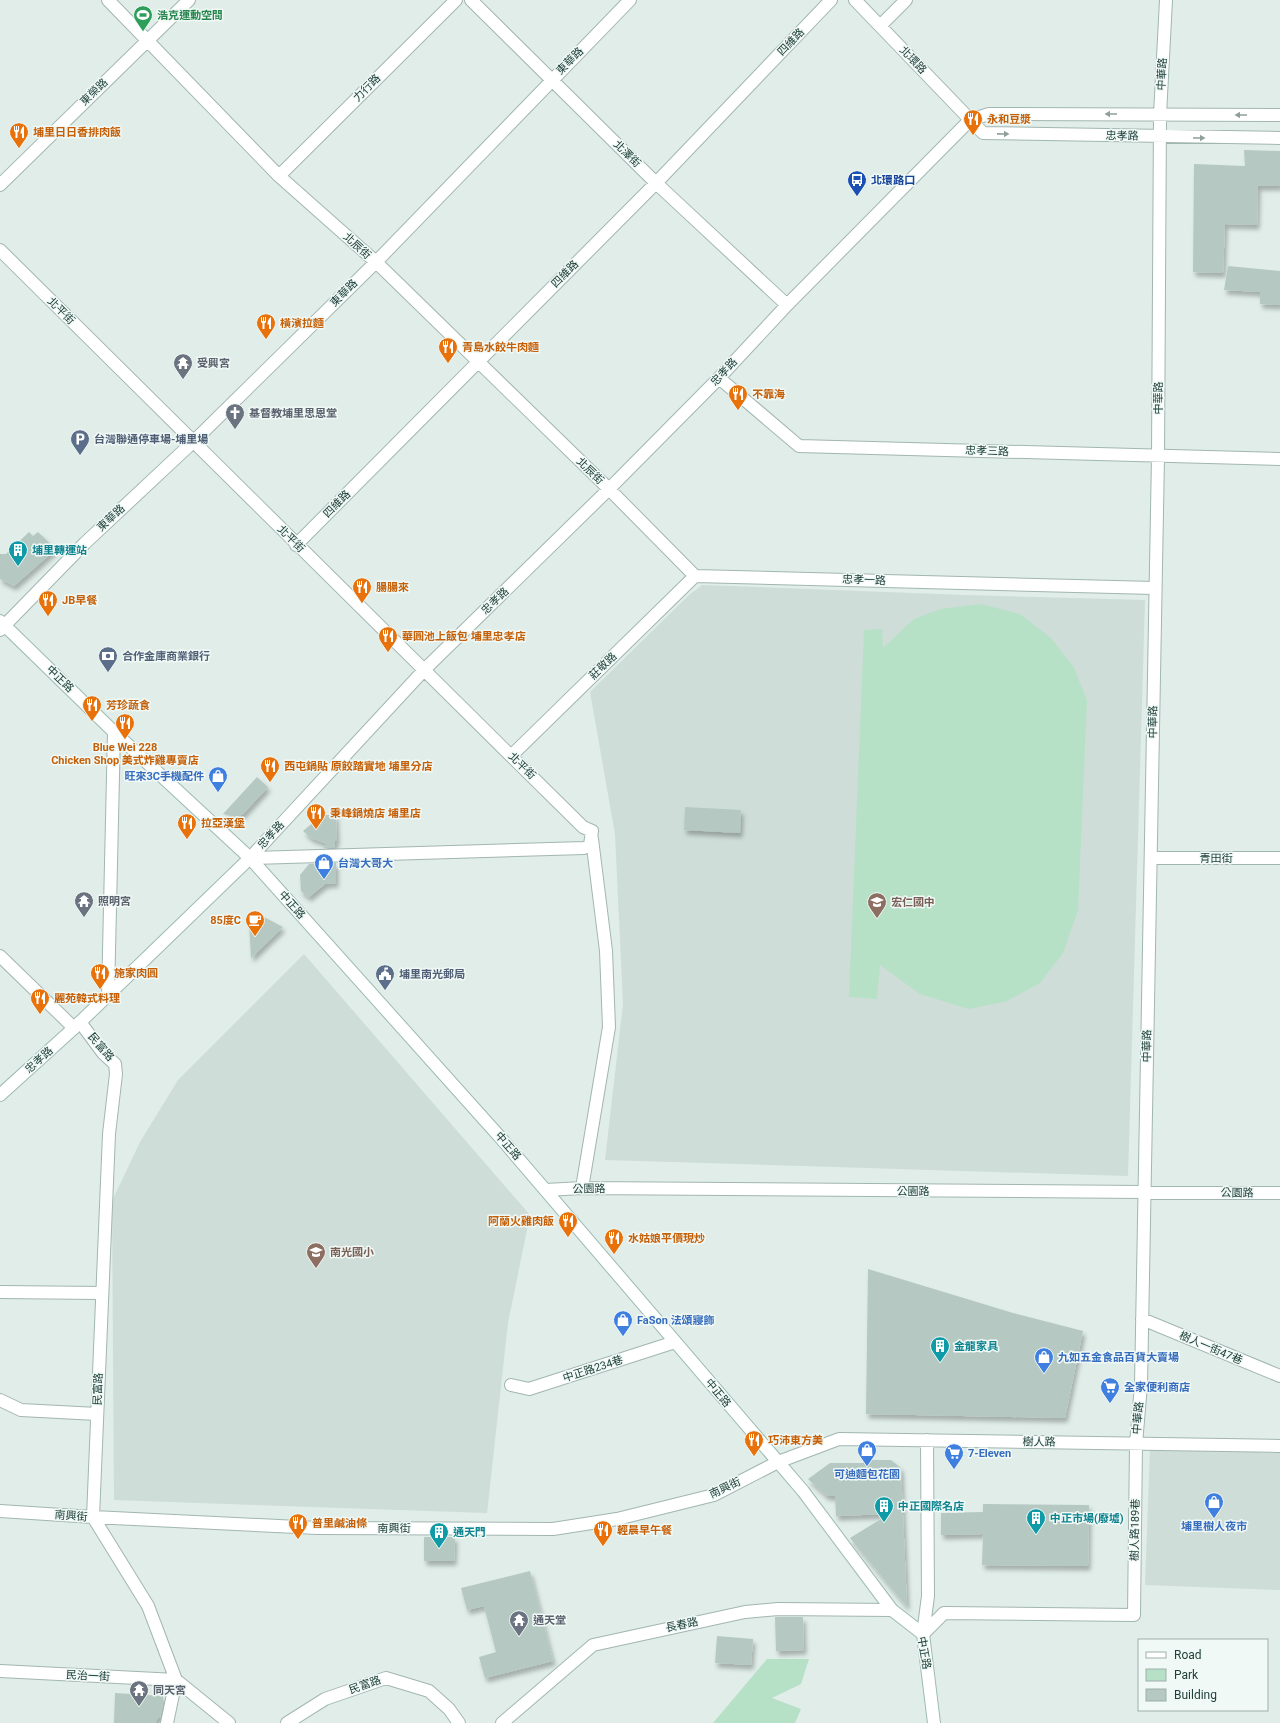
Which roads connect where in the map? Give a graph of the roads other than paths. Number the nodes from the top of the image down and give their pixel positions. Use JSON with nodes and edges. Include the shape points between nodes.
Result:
{"nodes":[{"id":1,"x":108,"y":0,"type":"edge"},
{"id":2,"x":189,"y":0,"type":"edge"},
{"id":3,"x":456,"y":0,"type":"edge"},
{"id":4,"x":471,"y":0,"type":"edge"},
{"id":5,"x":630,"y":0,"type":"edge"},
{"id":6,"x":831,"y":0,"type":"edge"},
{"id":7,"x":855,"y":0,"type":"edge"},
{"id":8,"x":906,"y":0,"type":"edge"},
{"id":9,"x":1166,"y":0,"type":"edge"},
{"id":10,"x":880,"y":26,"type":"junction"},
{"id":11,"x":148,"y":40,"type":"junction"},
{"id":12,"x":551,"y":80,"type":"junction"},
{"id":13,"x":1160,"y":115,"type":"junction"},
{"id":14,"x":1280,"y":116,"type":"edge"},
{"id":15,"x":970,"y":120,"type":"junction"},
{"id":16,"x":1160,"y":137,"type":"junction"},
{"id":17,"x":1280,"y":138,"type":"edge"},
{"id":18,"x":279,"y":176,"type":"junction"},
{"id":19,"x":656,"y":182,"type":"junction"},
{"id":20,"x":0,"y":185,"type":"edge"},
{"id":21,"x":0,"y":250,"type":"edge"},
{"id":22,"x":376,"y":262,"type":"junction"},
{"id":23,"x":787,"y":305,"type":"junction"},
{"id":24,"x":478,"y":362,"type":"junction"},
{"id":25,"x":719,"y":378,"type":"junction"},
{"id":26,"x":193,"y":442,"type":"junction"},
{"id":27,"x":1158,"y":456,"type":"junction"},
{"id":28,"x":1280,"y":459,"type":"edge"},
{"id":29,"x":609,"y":489,"type":"junction"},
{"id":30,"x":296,"y":544,"type":"junction"},
{"id":31,"x":695,"y":576,"type":"junction"},
{"id":32,"x":1154,"y":588,"type":"junction"},
{"id":33,"x":1,"y":625,"type":"edge"},
{"id":34,"x":425,"y":669,"type":"junction"},
{"id":35,"x":114,"y":732,"type":"junction"},
{"id":36,"x":511,"y":756,"type":"junction"},
{"id":37,"x":592,"y":839,"type":"junction"},
{"id":38,"x":250,"y":858,"type":"junction"},
{"id":39,"x":1152,"y":858,"type":"junction"},
{"id":40,"x":1280,"y":858,"type":"edge"},
{"id":41,"x":0,"y":956,"type":"edge"},
{"id":42,"x":108,"y":995,"type":"junction"},
{"id":43,"x":77,"y":1025,"type":"junction"},
{"id":44,"x":0,"y":1095,"type":"edge"},
{"id":45,"x":582,"y":1188,"type":"junction"},
{"id":46,"x":546,"y":1190,"type":"junction"},
{"id":47,"x":1144,"y":1192,"type":"junction"},
{"id":48,"x":1280,"y":1193,"type":"edge"},
{"id":49,"x":0,"y":1292,"type":"edge"},
{"id":50,"x":101,"y":1293,"type":"junction"},
{"id":51,"x":1142,"y":1319,"type":"junction"},
{"id":52,"x":675,"y":1342,"type":"junction"},
{"id":53,"x":1280,"y":1376,"type":"edge"},
{"id":54,"x":511,"y":1386,"type":"dead end"},
{"id":55,"x":0,"y":1400,"type":"edge"},
{"id":56,"x":97,"y":1414,"type":"junction"},
{"id":57,"x":927,"y":1440,"type":"junction"},
{"id":58,"x":1136,"y":1444,"type":"junction"},
{"id":59,"x":1280,"y":1446,"type":"edge"},
{"id":60,"x":778,"y":1462,"type":"junction"},
{"id":61,"x":0,"y":1510,"type":"edge"},
{"id":62,"x":93,"y":1517,"type":"junction"},
{"id":63,"x":892,"y":1610,"type":"junction"},
{"id":64,"x":923,"y":1634,"type":"junction"},
{"id":65,"x":0,"y":1672,"type":"edge"},
{"id":66,"x":176,"y":1680,"type":"junction"},
{"id":67,"x":167,"y":1723,"type":"edge"},
{"id":68,"x":229,"y":1723,"type":"edge"},
{"id":69,"x":287,"y":1723,"type":"edge"},
{"id":70,"x":458,"y":1723,"type":"edge"},
{"id":71,"x":502,"y":1723,"type":"edge"},
{"id":72,"x":934,"y":1723,"type":"edge"}],
"edges":[{"from":1,"to":11,"type":"street","name":"北辰街"},
{"from":2,"to":11,"type":"street","name":"東榮路"},
{"from":3,"to":18,"type":"street","name":"力行路"},
{"from":4,"to":12,"type":"street","name":"北澤街"},
{"from":5,"to":12,"type":"street","name":"東華路"},
{"from":6,"to":19,"type":"street","name":"四維路"},
{"from":7,"to":10,"type":"street","name":"北環路"},
{"from":8,"to":10,"type":"street"},
{"from":9,"to":13,"type":"street","name":"中華路"},
{"from":10,"to":15,"type":"street","name":"北環路"},
{"from":11,"to":18,"type":"street","name":"北辰街"},
{"from":11,"to":20,"type":"street","name":"東榮路"},
{"from":12,"to":19,"type":"street","name":"北澤街"},
{"from":12,"to":22,"type":"street","name":"東華路"},
{"from":14,"to":13,"type":"street","name":"忠孝路","one_way":true},
{"from":13,"to":15,"type":"street","name":"忠孝路","one_way":true,"via":[[989,114]]},
{"from":13,"to":16,"type":"street","name":"中華路"},
{"from":15,"to":16,"type":"street","name":"忠孝路","one_way":true,"via":[[983,133]]},
{"from":15,"to":23,"type":"street","name":"忠孝路"},
{"from":16,"to":17,"type":"street","name":"忠孝路","one_way":true},
{"from":16,"to":27,"type":"street","name":"中華路"},
{"from":18,"to":22,"type":"street","name":"北辰街"},
{"from":19,"to":23,"type":"street","name":"北澤街"},
{"from":19,"to":24,"type":"street","name":"四維路"},
{"from":21,"to":26,"type":"street","name":"北平街"},
{"from":22,"to":24,"type":"street","name":"北辰街"},
{"from":22,"to":26,"type":"street","name":"東華路"},
{"from":23,"to":25,"type":"street","name":"忠孝路"},
{"from":24,"to":29,"type":"street","name":"北辰街"},
{"from":24,"to":30,"type":"street","name":"四維路"},
{"from":25,"to":27,"type":"street","name":"忠孝三路","via":[[799,446]]},
{"from":25,"to":29,"type":"street","name":"忠孝路"},
{"from":26,"to":30,"type":"street","name":"北平街"},
{"from":26,"to":33,"type":"street","name":"東華路"},
{"from":27,"to":28,"type":"street","name":"忠孝三路"},
{"from":27,"to":32,"type":"street","name":"中華路"},
{"from":29,"to":31,"type":"street"},
{"from":29,"to":34,"type":"street","name":"忠孝路"},
{"from":30,"to":34,"type":"street","name":"北平街"},
{"from":31,"to":32,"type":"street","name":"忠孝一路"},
{"from":31,"to":36,"type":"street","name":"莊敬路"},
{"from":32,"to":39,"type":"street","name":"中華路"},
{"from":33,"to":35,"type":"street","name":"中正路"},
{"from":34,"to":36,"type":"street","name":"北平街"},
{"from":34,"to":38,"type":"street","name":"忠孝路"},
{"from":35,"to":38,"type":"street","name":"中正路"},
{"from":35,"to":42,"type":"street"},
{"from":36,"to":37,"type":"street","name":"北平街","via":[[583,827],[592,831]]},
{"from":37,"to":38,"type":"street","via":[[590,845],[584,848]]},
{"from":37,"to":45,"type":"street","via":[[606,951],[609,1026]]},
{"from":38,"to":42,"type":"street","name":"忠孝路"},
{"from":38,"to":46,"type":"street","name":"中正路"},
{"from":39,"to":40,"type":"street","name":"青田街"},
{"from":39,"to":47,"type":"street","name":"中華路"},
{"from":41,"to":43,"type":"street","name":"民富路"},
{"from":42,"to":43,"type":"street","name":"忠孝路"},
{"from":43,"to":44,"type":"street","name":"忠孝路"},
{"from":43,"to":50,"type":"street","name":"民富路","via":[[115,1064],[116,1074],[109,1134]]},
{"from":45,"to":46,"type":"street","name":"公園路"},
{"from":45,"to":47,"type":"street","name":"公園路"},
{"from":46,"to":52,"type":"street","name":"中正路"},
{"from":47,"to":48,"type":"street","name":"公園路"},
{"from":47,"to":51,"type":"street","name":"中華路"},
{"from":49,"to":50,"type":"street"},
{"from":50,"to":56,"type":"street","name":"民富路"},
{"from":51,"to":53,"type":"street","name":"樹人一街47巷"},
{"from":51,"to":58,"type":"street","name":"中華路","via":[[1141,1385]]},
{"from":52,"to":54,"type":"street","name":"中正路234巷","via":[[529,1390]]},
{"from":52,"to":60,"type":"street","name":"中正路"},
{"from":55,"to":56,"type":"street","via":[[21,1410]]},
{"from":56,"to":62,"type":"street","name":"民富路"},
{"from":57,"to":58,"type":"street","name":"樹人路"},
{"from":57,"to":60,"type":"street","name":"樹人路","via":[[839,1439]]},
{"from":57,"to":64,"type":"street","via":[[928,1596]]},
{"from":58,"to":59,"type":"street","name":"樹人路"},
{"from":58,"to":64,"type":"street","name":"樹人路189巷","via":[[1134,1615],[944,1613]]},
{"from":60,"to":62,"type":"street","name":"南興街","via":[[714,1495],[617,1519],[553,1529],[318,1528]]},
{"from":60,"to":63,"type":"street","name":"中正路","via":[[803,1491]]},
{"from":61,"to":62,"type":"street","name":"南興街"},
{"from":62,"to":66,"type":"street","via":[[148,1606]]},
{"from":63,"to":64,"type":"street","name":"中正路"},
{"from":63,"to":71,"type":"street","name":"長春路","via":[[778,1609],[746,1612],[593,1645]]},
{"from":64,"to":72,"type":"street","name":"中正路"},
{"from":65,"to":66,"type":"street","name":"民治一街"},
{"from":66,"to":67,"type":"street"},
{"from":66,"to":68,"type":"street"},
{"from":69,"to":70,"type":"street","name":"民富路","via":[[325,1699],[386,1678],[429,1691],[449,1710]]}]}
